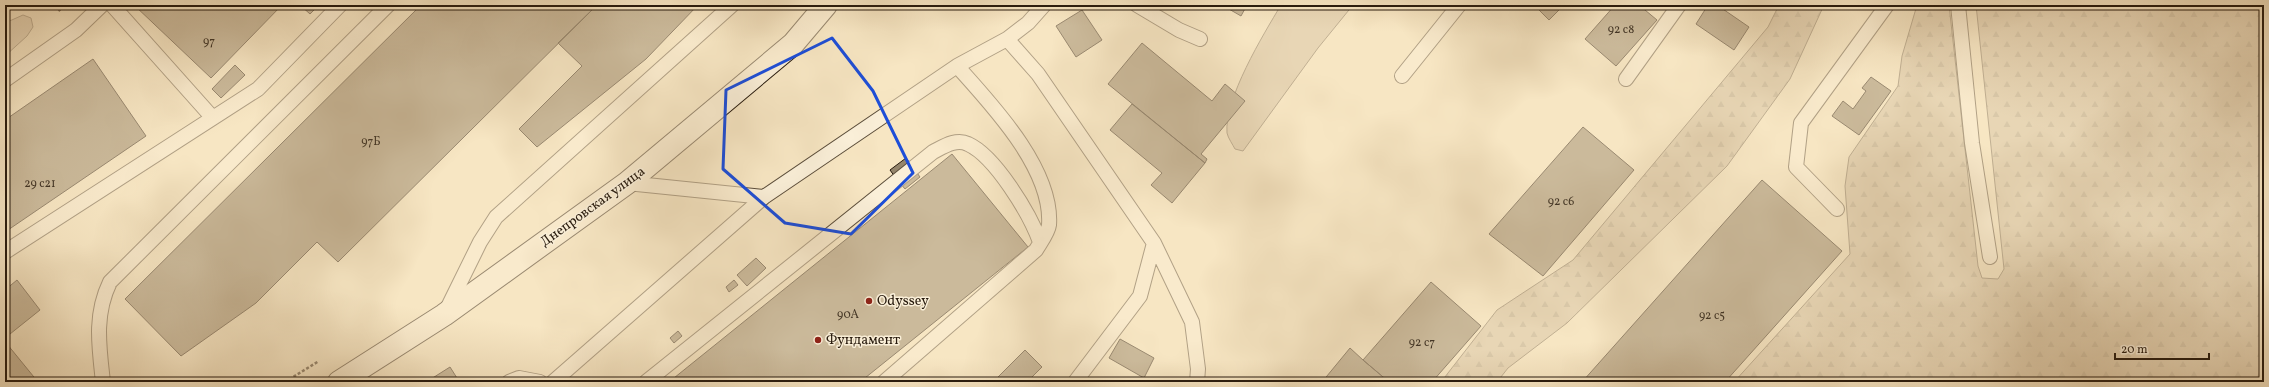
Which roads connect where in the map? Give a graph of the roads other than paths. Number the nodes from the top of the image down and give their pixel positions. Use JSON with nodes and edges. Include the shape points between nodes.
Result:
{"nodes":[{"id":1,"x":102,"y":5,"type":"edge"},
{"id":2,"x":112,"y":5,"type":"edge"},
{"id":3,"x":340,"y":5,"type":"edge"},
{"id":4,"x":388,"y":5,"type":"edge"},
{"id":5,"x":732,"y":5,"type":"edge"},
{"id":6,"x":826,"y":5,"type":"edge"},
{"id":7,"x":1044,"y":5,"type":"edge"},
{"id":8,"x":1137,"y":5,"type":"edge"},
{"id":9,"x":1459,"y":5,"type":"edge"},
{"id":10,"x":1679,"y":5,"type":"edge"},
{"id":11,"x":1887,"y":5,"type":"edge"},
{"id":12,"x":1958,"y":5,"type":"edge"},
{"id":13,"x":1007,"y":39,"type":"junction"},
{"id":14,"x":1200,"y":39,"type":"dead end"},
{"id":15,"x":958,"y":66,"type":"junction"},
{"id":16,"x":1402,"y":76,"type":"dead end"},
{"id":17,"x":5,"y":80,"type":"edge"},
{"id":18,"x":1626,"y":80,"type":"dead end"},
{"id":19,"x":212,"y":117,"type":"junction"},
{"id":20,"x":627,"y":183,"type":"junction"},
{"id":21,"x":764,"y":197,"type":"junction"},
{"id":22,"x":1837,"y":209,"type":"dead end"},
{"id":23,"x":1040,"y":242,"type":"junction"},
{"id":24,"x":1154,"y":243,"type":"junction"},
{"id":25,"x":5,"y":252,"type":"edge"},
{"id":26,"x":1990,"y":257,"type":"dead end"},
{"id":27,"x":444,"y":315,"type":"junction"},
{"id":28,"x":103,"y":382,"type":"edge"},
{"id":29,"x":339,"y":382,"type":"edge"},
{"id":30,"x":509,"y":382,"type":"edge"},
{"id":31,"x":540,"y":382,"type":"edge"},
{"id":32,"x":553,"y":382,"type":"edge"},
{"id":33,"x":646,"y":382,"type":"edge"},
{"id":34,"x":884,"y":382,"type":"edge"},
{"id":35,"x":1075,"y":382,"type":"edge"},
{"id":36,"x":1196,"y":382,"type":"edge"}],
"edges":[{"from":1,"to":17,"type":"lane","via":[[76,30]]},
{"from":2,"to":19,"type":"lane"},
{"from":3,"to":19,"type":"lane","via":[[258,89]]},
{"from":4,"to":28,"type":"lane","via":[[110,282],[102,298],[98,326]]},
{"from":5,"to":27,"type":"lane","via":[[496,217],[480,242]]},
{"from":6,"to":20,"type":"main road","name":"Днепровская улица","via":[[793,44]]},
{"from":7,"to":13,"type":"lane","via":[[1028,23]]},
{"from":8,"to":14,"type":"lane","via":[[1179,30]]},
{"from":9,"to":16,"type":"lane"},
{"from":10,"to":18,"type":"lane"},
{"from":11,"to":22,"type":"lane","via":[[1800,123],[1796,167]]},
{"from":12,"to":26,"type":"lane","via":[[1972,143]]},
{"from":13,"to":15,"type":"lane"},
{"from":13,"to":24,"type":"lane","via":[[1038,74]]},
{"from":15,"to":21,"type":"lane"},
{"from":15,"to":23,"type":"lane","via":[[998,111],[1032,161],[1046,195],[1049,226]]},
{"from":19,"to":25,"type":"lane"},
{"from":20,"to":21,"type":"lane"},
{"from":20,"to":27,"type":"main road","name":"Днепровская улица"},
{"from":21,"to":32,"type":"lane"},
{"from":23,"to":33,"type":"lane","via":[[1033,221],[989,159],[967,143],[950,143],[933,152]]},
{"from":23,"to":34,"type":"lane","via":[[1036,250]]},
{"from":24,"to":35,"type":"lane","via":[[1140,296]]},
{"from":24,"to":36,"type":"lane","via":[[1192,322],[1198,369]]},
{"from":27,"to":29,"type":"main road","name":"Днепровская улица"},
{"from":30,"to":31,"type":"lane","via":[[519,378]]}]}
